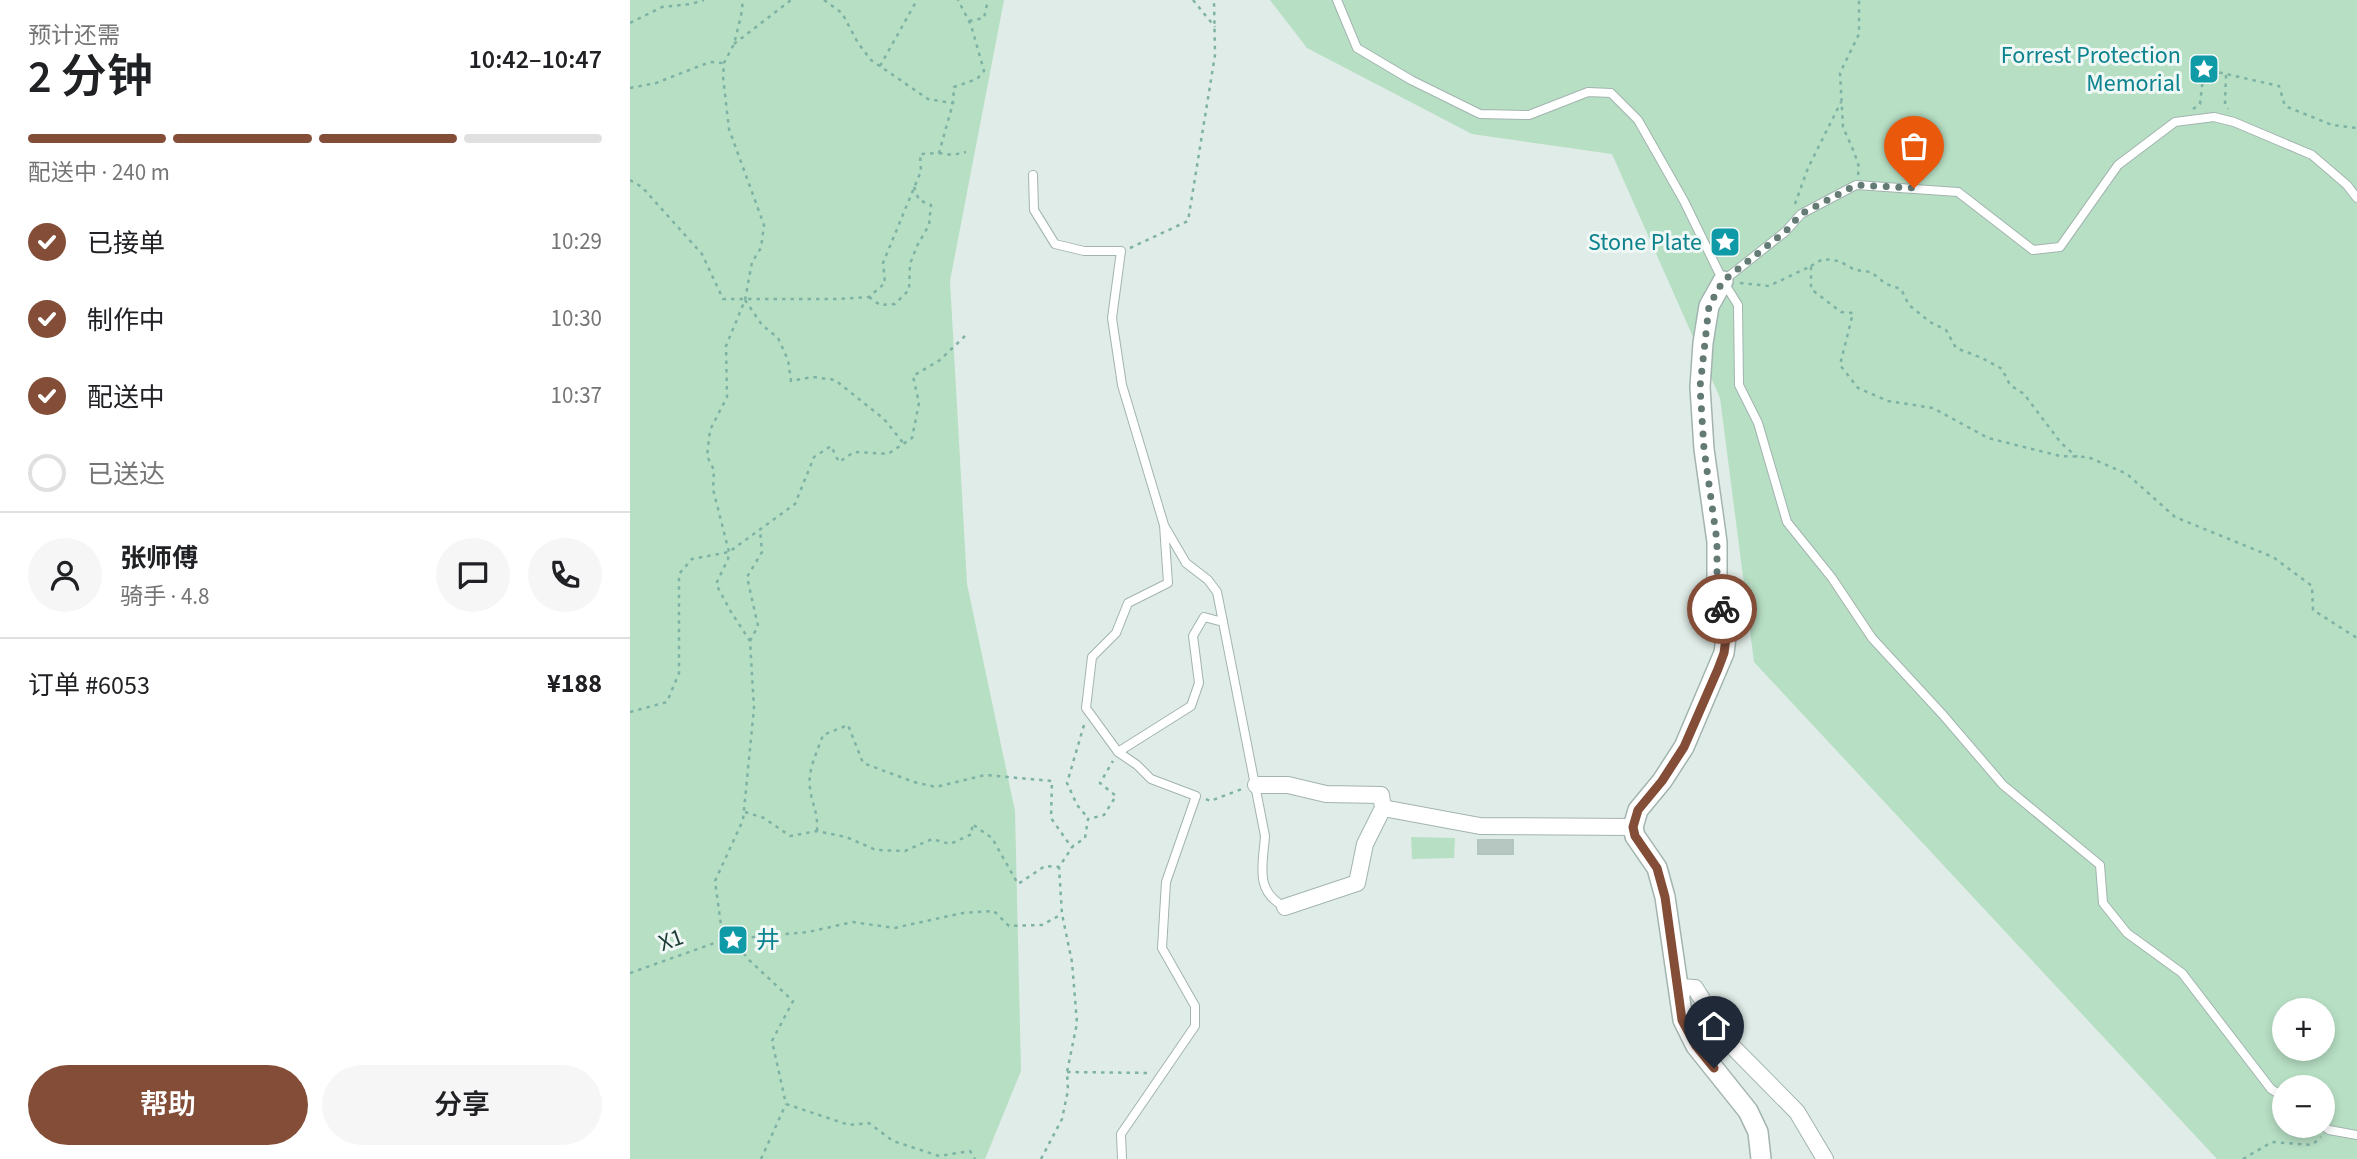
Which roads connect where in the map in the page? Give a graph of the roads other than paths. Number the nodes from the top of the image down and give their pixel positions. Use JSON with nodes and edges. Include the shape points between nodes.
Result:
{"nodes":[{"id":1,"x":1337,"y":0,"type":"edge"},
{"id":2,"x":1033,"y":175,"type":"dead end"},
{"id":3,"x":2357,"y":198,"type":"edge"},
{"id":4,"x":1723,"y":281,"type":"junction"},
{"id":5,"x":1164,"y":524,"type":"junction"},
{"id":6,"x":1223,"y":622,"type":"junction"},
{"id":7,"x":1118,"y":752,"type":"junction"},
{"id":8,"x":1256,"y":785,"type":"junction"},
{"id":9,"x":1382,"y":808,"type":"junction"},
{"id":10,"x":1633,"y":827,"type":"junction"},
{"id":11,"x":1285,"y":907,"type":"joint"},
{"id":12,"x":1676,"y":987,"type":"junction"},
{"id":13,"x":2272,"y":1090,"type":"edge"},
{"id":14,"x":2335,"y":1130,"type":"edge"},
{"id":15,"x":2357,"y":1135,"type":"edge"},
{"id":16,"x":1122,"y":1159,"type":"edge"},
{"id":17,"x":1761,"y":1159,"type":"edge"},
{"id":18,"x":1825,"y":1159,"type":"edge"}],
"edges":[{"from":1,"to":4,"type":"lane","via":[[1357,48],[1480,114],[1529,115],[1588,92],[1611,93],[1638,120]]},
{"from":2,"to":5,"type":"lane","via":[[1034,210],[1055,244],[1084,251],[1121,251],[1112,318],[1122,385]]},
{"from":3,"to":4,"type":"lane","via":[[2312,155],[2234,122],[2214,117],[2175,122],[2118,165],[2060,247],[2033,250],[1958,192],[1856,185],[1801,214]]},
{"from":4,"to":10,"type":"street","via":[[1709,306],[1700,387],[1724,653],[1684,747],[1638,810]]},
{"from":4,"to":13,"type":"lane","via":[[1738,305],[1738,385],[1758,423],[1787,522],[1872,638],[2003,785],[2100,865],[2103,903],[2127,933],[2182,973]]},
{"from":5,"to":6,"type":"lane","via":[[1186,564],[1217,593]]},
{"from":5,"to":7,"type":"lane","via":[[1168,583],[1128,603],[1116,633],[1092,657],[1086,708]]},
{"from":6,"to":7,"type":"lane","via":[[1204,617],[1194,636],[1199,683],[1191,706]]},
{"from":6,"to":8,"type":"lane"},
{"from":7,"to":16,"type":"lane","via":[[1151,779],[1196,796],[1167,883],[1162,948],[1195,1006],[1195,1026],[1121,1134]]},
{"from":8,"to":9,"type":"street","via":[[1381,795]]},
{"from":8,"to":11,"type":"lane","via":[[1265,836],[1264,890]]},
{"from":9,"to":10,"type":"street","via":[[1480,826]]},
{"from":9,"to":11,"type":"street","via":[[1365,844],[1357,883]]},
{"from":10,"to":12,"type":"street","via":[[1657,868],[1665,897]]},
{"from":12,"to":17,"type":"street","via":[[1682,1020],[1696,1046],[1748,1111],[1759,1132]]},
{"from":12,"to":18,"type":"street","via":[[1695,988],[1731,1045],[1797,1112]]},
{"from":14,"to":15,"type":"lane"}]}
